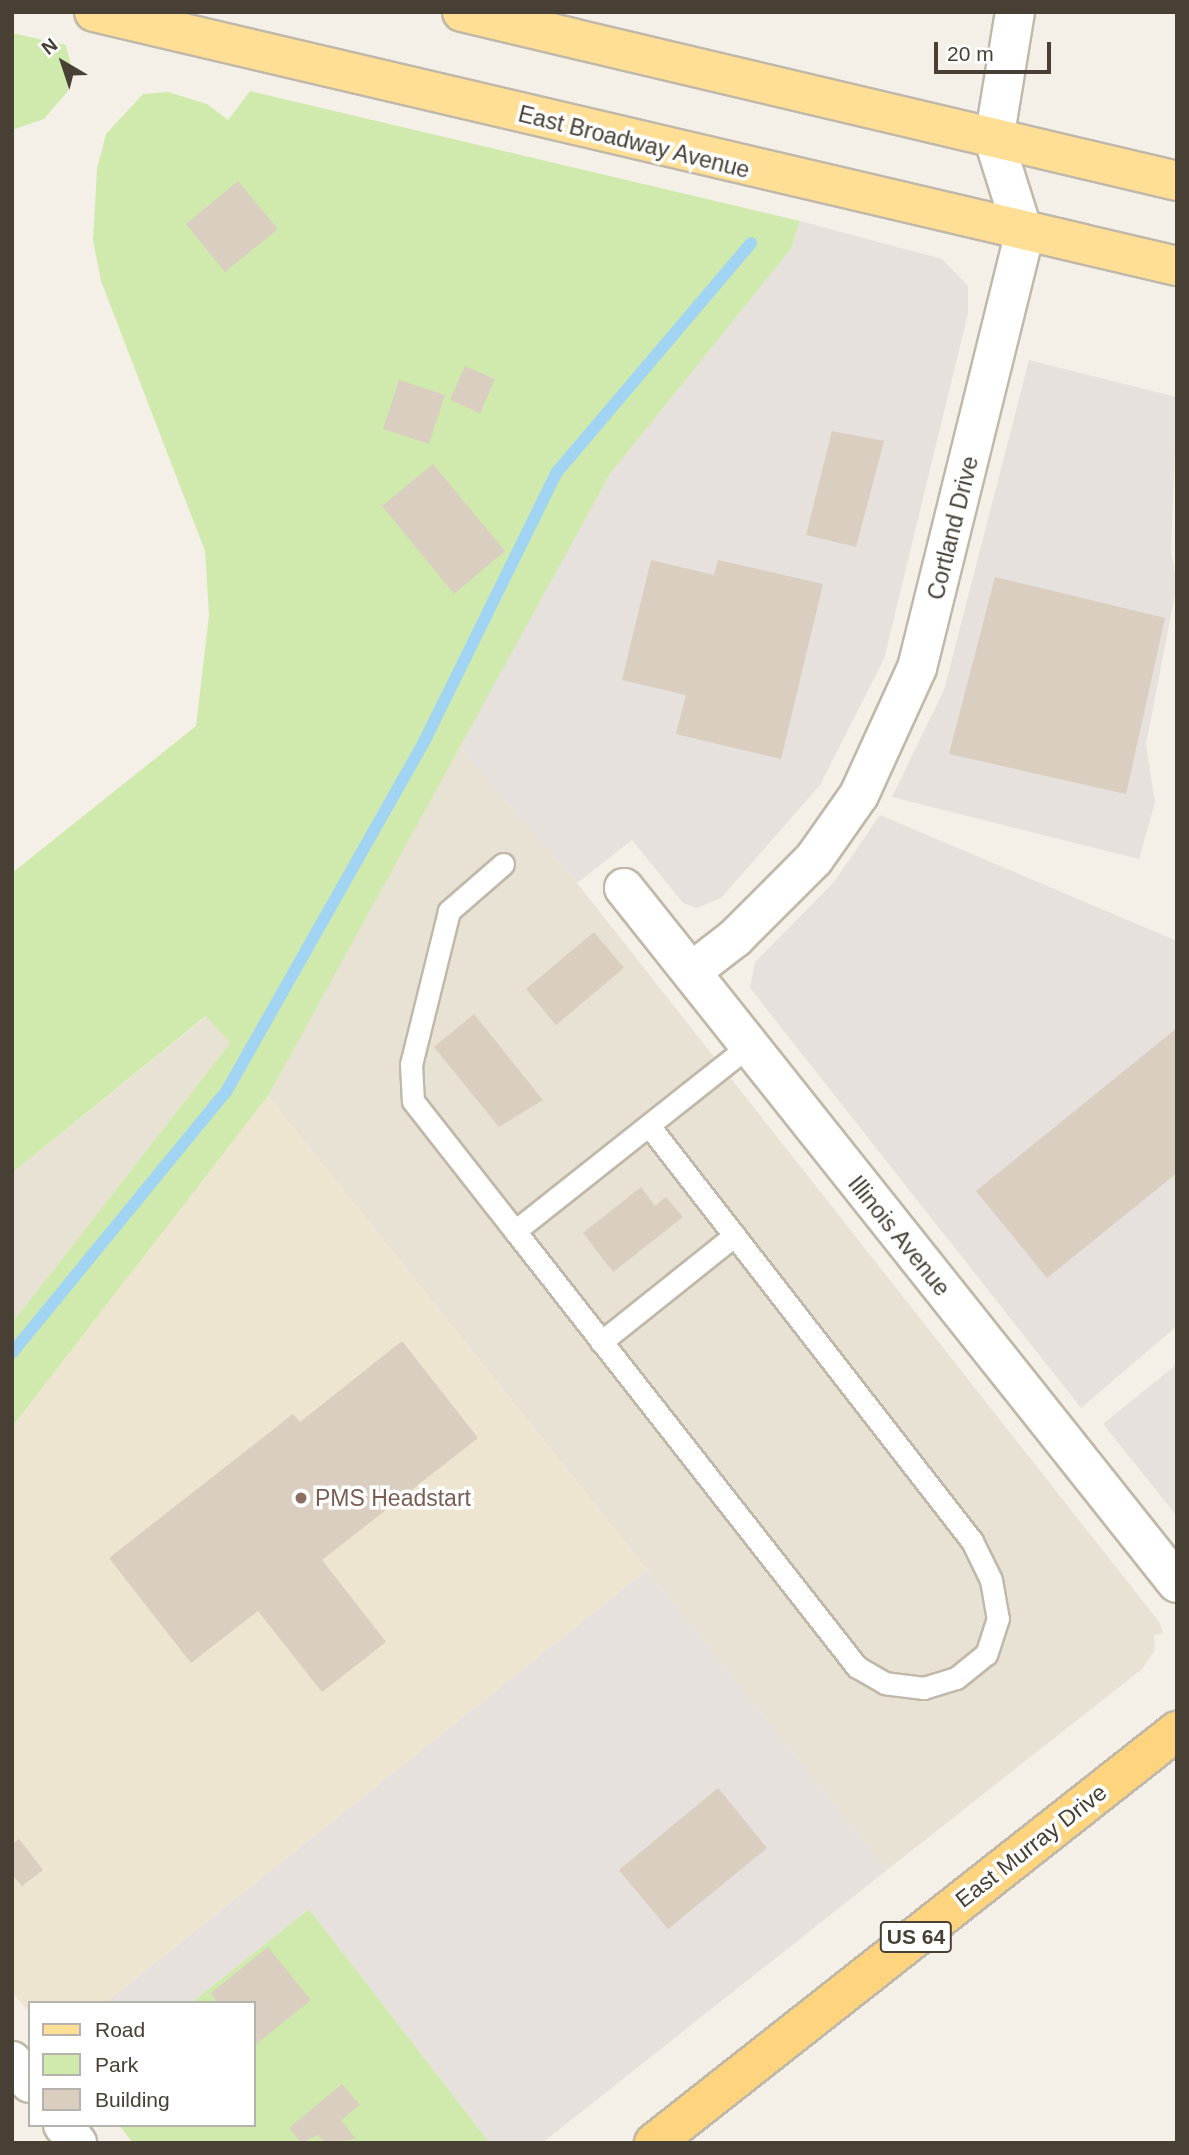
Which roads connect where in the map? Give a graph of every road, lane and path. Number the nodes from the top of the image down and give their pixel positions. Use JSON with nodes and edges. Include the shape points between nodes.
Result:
{"nodes":[{"id":1,"x":462,"y":12,"type":"edge"},
{"id":2,"x":1015,"y":12,"type":"edge"},
{"id":3,"x":113,"y":14,"type":"edge"},
{"id":4,"x":995,"y":140,"type":"junction"},
{"id":5,"x":1177,"y":181,"type":"edge"},
{"id":6,"x":1024,"y":234,"type":"junction"},
{"id":7,"x":1177,"y":266,"type":"edge"},
{"id":8,"x":503,"y":864,"type":"dead end"},
{"id":9,"x":624,"y":888,"type":"dead end"},
{"id":10,"x":691,"y":972,"type":"junction"},
{"id":11,"x":747,"y":1047,"type":"junction"},
{"id":12,"x":650,"y":1127,"type":"junction"},
{"id":13,"x":515,"y":1231,"type":"junction"},
{"id":14,"x":736,"y":1235,"type":"junction"},
{"id":15,"x":601,"y":1342,"type":"junction"},
{"id":16,"x":1177,"y":1583,"type":"edge"},
{"id":17,"x":1177,"y":1731,"type":"edge"},
{"id":18,"x":12,"y":2061,"type":"edge"},
{"id":19,"x":28,"y":2081,"type":"edge"},
{"id":20,"x":65,"y":2127,"type":"edge"},
{"id":21,"x":77,"y":2143,"type":"edge"},
{"id":22,"x":654,"y":2143,"type":"edge"}],
"edges":[{"from":1,"to":4,"type":"main road"},
{"from":2,"to":4,"type":"street"},
{"from":3,"to":6,"type":"main road","name":"East Broadway Avenue"},
{"from":4,"to":5,"type":"main road"},
{"from":4,"to":6,"type":"street"},
{"from":6,"to":7,"type":"main road","name":"East Broadway Avenue"},
{"from":6,"to":10,"type":"street","name":"Cortland Drive","via":[[930,625],[897,720],[859,795],[814,859],[736,938]]},
{"from":8,"to":13,"type":"lane","via":[[449,911],[411,1064],[413,1101]]},
{"from":9,"to":10,"type":"street","name":"Illinois Avenue"},
{"from":10,"to":11,"type":"street","name":"Illinois Avenue"},
{"from":11,"to":12,"type":"lane"},
{"from":11,"to":16,"type":"street","name":"Illinois Avenue"},
{"from":12,"to":13,"type":"lane"},
{"from":12,"to":14,"type":"lane"},
{"from":13,"to":15,"type":"lane"},
{"from":14,"to":15,"type":"lane"},
{"from":14,"to":15,"type":"lane","via":[[972,1541],[991,1580],[998,1618],[986,1654],[956,1678],[924,1688],[885,1684],[857,1667]]},
{"from":17,"to":22,"type":"highway","name":"East Murray Drive","number":"US 64"},
{"from":18,"to":19,"type":"street"},
{"from":20,"to":21,"type":"street"}]}
